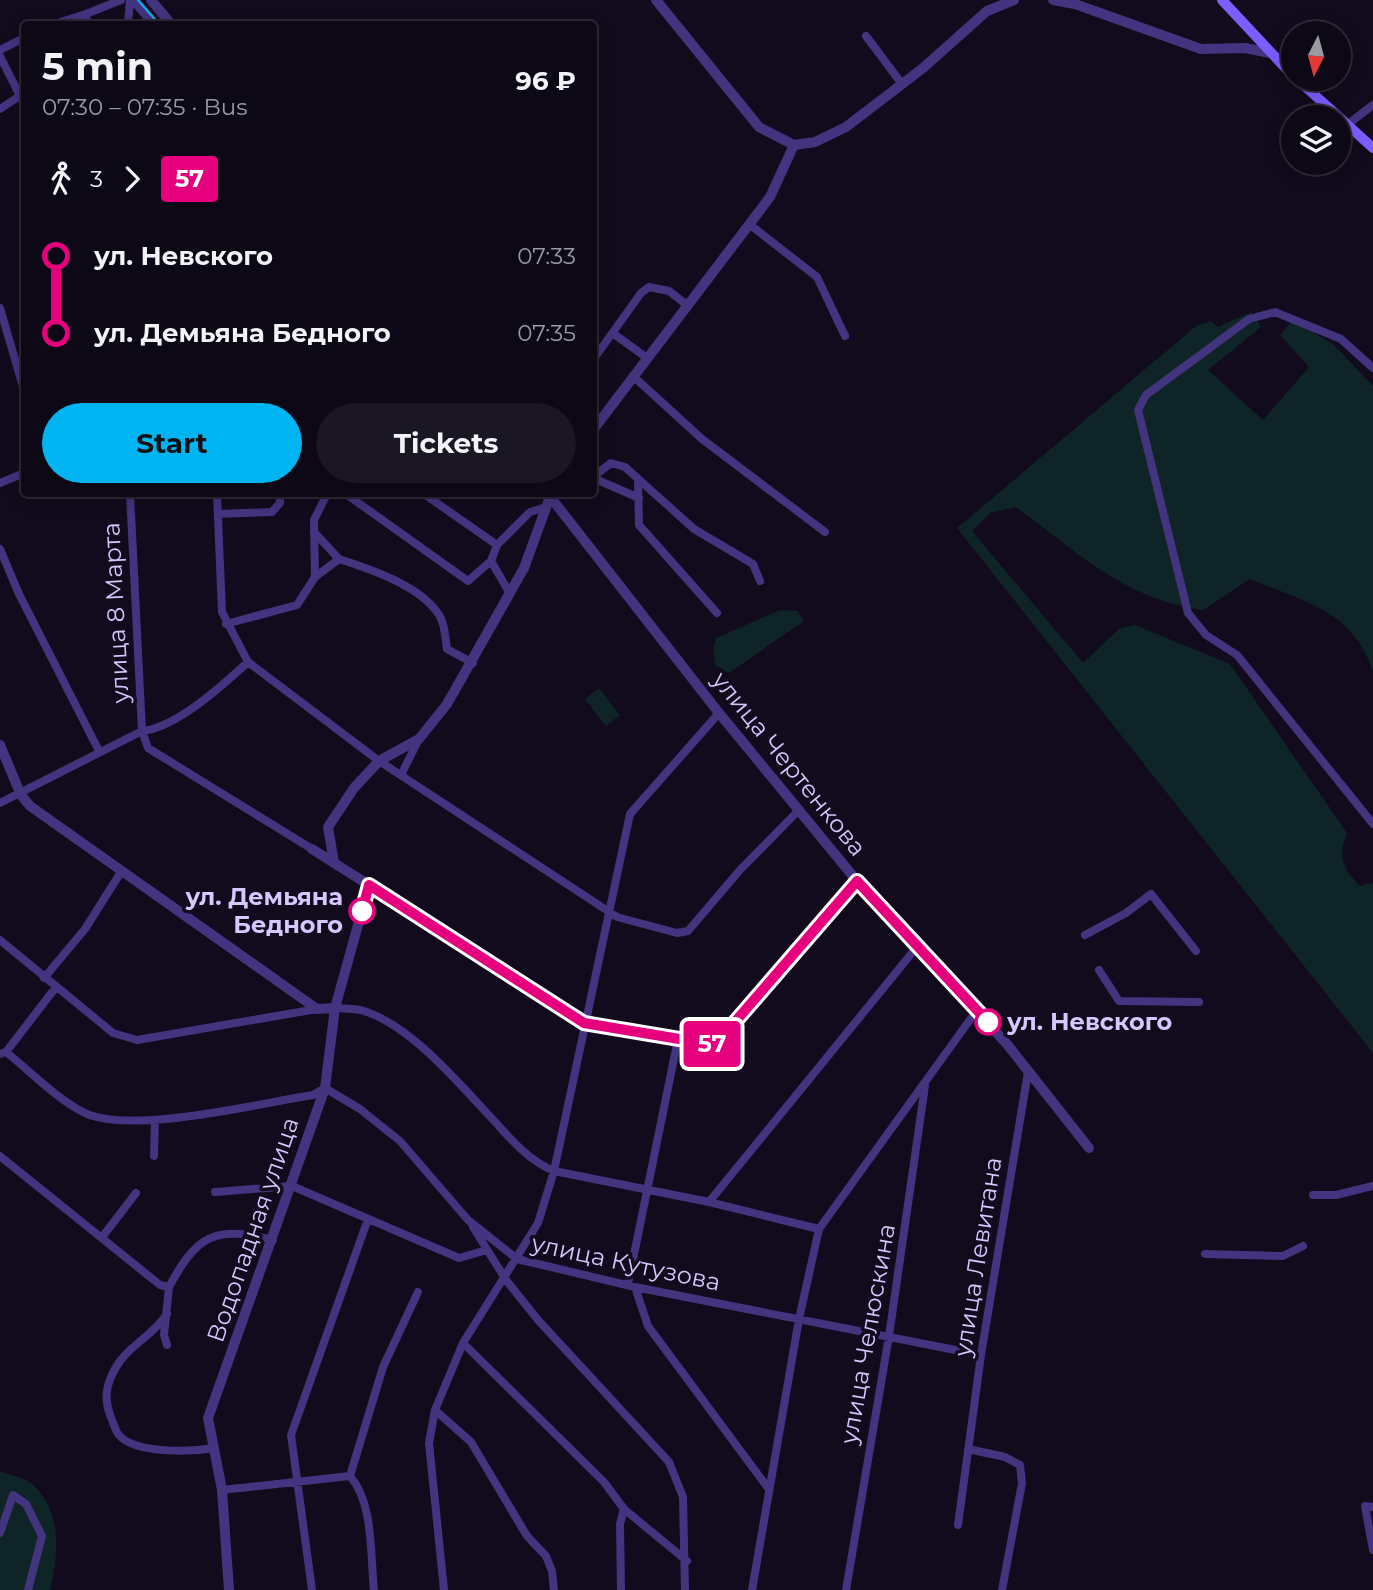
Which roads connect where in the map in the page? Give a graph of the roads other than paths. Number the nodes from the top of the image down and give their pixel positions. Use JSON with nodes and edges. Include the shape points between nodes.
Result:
{"nodes":[{"id":1,"x":121,"y":0,"type":"edge"},
{"id":2,"x":132,"y":0,"type":"edge"},
{"id":3,"x":151,"y":0,"type":"edge"},
{"id":4,"x":656,"y":0,"type":"edge"},
{"id":5,"x":1014,"y":0,"type":"edge"},
{"id":6,"x":1053,"y":0,"type":"edge"},
{"id":7,"x":1222,"y":0,"type":"edge"},
{"id":8,"x":86,"y":14,"type":"junction"},
{"id":9,"x":64,"y":21,"type":"edge"},
{"id":10,"x":87,"y":21,"type":"edge"},
{"id":11,"x":128,"y":21,"type":"edge"},
{"id":12,"x":151,"y":21,"type":"edge"},
{"id":13,"x":168,"y":21,"type":"edge"},
{"id":14,"x":1253,"y":35,"type":"junction"},
{"id":15,"x":866,"y":36,"type":"dead end"},
{"id":16,"x":21,"y":40,"type":"edge"},
{"id":17,"x":1245,"y":48,"type":"junction"},
{"id":18,"x":0,"y":50,"type":"edge"},
{"id":19,"x":1270,"y":53,"type":"junction"},
{"id":20,"x":0,"y":56,"type":"edge"},
{"id":21,"x":1281,"y":64,"type":"edge"},
{"id":22,"x":902,"y":84,"type":"junction"},
{"id":23,"x":1310,"y":91,"type":"edge"},
{"id":24,"x":21,"y":101,"type":"edge"},
{"id":25,"x":1326,"y":105,"type":"edge"},
{"id":26,"x":1373,"y":105,"type":"edge"},
{"id":27,"x":0,"y":109,"type":"edge"},
{"id":28,"x":1351,"y":123,"type":"edge"},
{"id":29,"x":1351,"y":128,"type":"edge"},
{"id":30,"x":794,"y":145,"type":"junction"},
{"id":31,"x":1373,"y":148,"type":"edge"},
{"id":32,"x":749,"y":225,"type":"junction"},
{"id":33,"x":687,"y":305,"type":"junction"},
{"id":34,"x":0,"y":308,"type":"edge"},
{"id":35,"x":614,"y":334,"type":"junction"},
{"id":36,"x":845,"y":336,"type":"dead end"},
{"id":37,"x":597,"y":355,"type":"edge"},
{"id":38,"x":647,"y":358,"type":"junction"},
{"id":39,"x":1373,"y":368,"type":"edge"},
{"id":40,"x":634,"y":376,"type":"junction"},
{"id":41,"x":21,"y":380,"type":"edge"},
{"id":42,"x":597,"y":425,"type":"edge"},
{"id":43,"x":21,"y":474,"type":"edge"},
{"id":44,"x":597,"y":475,"type":"edge"},
{"id":45,"x":597,"y":480,"type":"edge"},
{"id":46,"x":638,"y":480,"type":"junction"},
{"id":47,"x":0,"y":483,"type":"edge"},
{"id":48,"x":130,"y":497,"type":"edge"},
{"id":49,"x":217,"y":497,"type":"edge"},
{"id":50,"x":280,"y":497,"type":"edge"},
{"id":51,"x":326,"y":497,"type":"edge"},
{"id":52,"x":350,"y":497,"type":"edge"},
{"id":53,"x":428,"y":497,"type":"edge"},
{"id":54,"x":549,"y":497,"type":"edge"},
{"id":55,"x":552,"y":497,"type":"edge"},
{"id":56,"x":639,"y":498,"type":"junction"},
{"id":57,"x":546,"y":508,"type":"junction"},
{"id":58,"x":218,"y":514,"type":"junction"},
{"id":59,"x":314,"y":532,"type":"junction"},
{"id":60,"x":825,"y":533,"type":"dead end"},
{"id":61,"x":497,"y":545,"type":"junction"},
{"id":62,"x":0,"y":549,"type":"edge"},
{"id":63,"x":340,"y":559,"type":"junction"},
{"id":64,"x":491,"y":561,"type":"junction"},
{"id":65,"x":315,"y":577,"type":"junction"},
{"id":66,"x":760,"y":581,"type":"dead end"},
{"id":67,"x":509,"y":592,"type":"junction"},
{"id":68,"x":717,"y":613,"type":"dead end"},
{"id":69,"x":226,"y":624,"type":"junction"},
{"id":70,"x":248,"y":662,"type":"junction"},
{"id":71,"x":473,"y":663,"type":"junction"},
{"id":72,"x":719,"y":713,"type":"junction"},
{"id":73,"x":142,"y":731,"type":"junction"},
{"id":74,"x":419,"y":739,"type":"junction"},
{"id":75,"x":0,"y":745,"type":"edge"},
{"id":76,"x":99,"y":751,"type":"junction"},
{"id":77,"x":379,"y":761,"type":"junction"},
{"id":78,"x":401,"y":775,"type":"junction"},
{"id":79,"x":21,"y":795,"type":"junction"},
{"id":80,"x":0,"y":803,"type":"edge"},
{"id":81,"x":799,"y":810,"type":"junction"},
{"id":82,"x":1373,"y":824,"type":"edge"},
{"id":83,"x":313,"y":849,"type":"joint"},
{"id":84,"x":334,"y":863,"type":"junction"},
{"id":85,"x":121,"y":872,"type":"junction"},
{"id":86,"x":857,"y":881,"type":"junction"},
{"id":87,"x":369,"y":885,"type":"junction"},
{"id":88,"x":608,"y":909,"type":"junction"},
{"id":89,"x":1084,"y":935,"type":"dead end"},
{"id":90,"x":0,"y":940,"type":"edge"},
{"id":91,"x":916,"y":948,"type":"junction"},
{"id":92,"x":1196,"y":951,"type":"dead end"},
{"id":93,"x":1099,"y":970,"type":"dead end"},
{"id":94,"x":44,"y":978,"type":"junction"},
{"id":95,"x":56,"y":987,"type":"junction"},
{"id":96,"x":1199,"y":1002,"type":"dead end"},
{"id":97,"x":335,"y":1008,"type":"junction"},
{"id":98,"x":317,"y":1009,"type":"junction"},
{"id":99,"x":977,"y":1010,"type":"junction"},
{"id":100,"x":584,"y":1023,"type":"junction"},
{"id":101,"x":678,"y":1039,"type":"junction"},
{"id":102,"x":3,"y":1053,"type":"edge"},
{"id":103,"x":1028,"y":1072,"type":"junction"},
{"id":104,"x":926,"y":1083,"type":"junction"},
{"id":105,"x":325,"y":1088,"type":"junction"},
{"id":106,"x":155,"y":1120,"type":"junction"},
{"id":107,"x":1089,"y":1148,"type":"dead end"},
{"id":108,"x":0,"y":1156,"type":"edge"},
{"id":109,"x":154,"y":1156,"type":"dead end"},
{"id":110,"x":554,"y":1171,"type":"junction"},
{"id":111,"x":292,"y":1186,"type":"junction"},
{"id":112,"x":1373,"y":1186,"type":"edge"},
{"id":113,"x":215,"y":1192,"type":"dead end"},
{"id":114,"x":646,"y":1192,"type":"junction"},
{"id":115,"x":136,"y":1193,"type":"dead end"},
{"id":116,"x":1313,"y":1195,"type":"dead end"},
{"id":117,"x":709,"y":1202,"type":"junction"},
{"id":118,"x":368,"y":1219,"type":"junction"},
{"id":119,"x":468,"y":1220,"type":"junction"},
{"id":120,"x":819,"y":1228,"type":"junction"},
{"id":121,"x":103,"y":1236,"type":"junction"},
{"id":122,"x":273,"y":1240,"type":"junction"},
{"id":123,"x":1303,"y":1246,"type":"dead end"},
{"id":124,"x":487,"y":1250,"type":"junction"},
{"id":125,"x":1205,"y":1254,"type":"dead end"},
{"id":126,"x":517,"y":1259,"type":"junction"},
{"id":127,"x":506,"y":1280,"type":"junction"},
{"id":128,"x":632,"y":1285,"type":"junction"},
{"id":129,"x":169,"y":1287,"type":"junction"},
{"id":130,"x":418,"y":1292,"type":"dead end"},
{"id":131,"x":167,"y":1314,"type":"junction"},
{"id":132,"x":799,"y":1319,"type":"junction"},
{"id":133,"x":890,"y":1336,"type":"junction"},
{"id":134,"x":463,"y":1343,"type":"junction"},
{"id":135,"x":167,"y":1345,"type":"dead end"},
{"id":136,"x":981,"y":1355,"type":"junction"},
{"id":137,"x":435,"y":1410,"type":"junction"},
{"id":138,"x":214,"y":1448,"type":"junction"},
{"id":139,"x":968,"y":1449,"type":"junction"},
{"id":140,"x":350,"y":1476,"type":"junction"},
{"id":141,"x":296,"y":1482,"type":"junction"},
{"id":142,"x":768,"y":1489,"type":"junction"},
{"id":143,"x":222,"y":1490,"type":"junction"},
{"id":144,"x":1369,"y":1506,"type":"edge"},
{"id":145,"x":624,"y":1509,"type":"junction"},
{"id":146,"x":958,"y":1525,"type":"dead end"},
{"id":147,"x":0,"y":1533,"type":"edge"},
{"id":148,"x":1373,"y":1550,"type":"edge"},
{"id":149,"x":687,"y":1561,"type":"junction"},
{"id":150,"x":28,"y":1590,"type":"edge"},
{"id":151,"x":229,"y":1590,"type":"edge"},
{"id":152,"x":312,"y":1590,"type":"edge"},
{"id":153,"x":374,"y":1590,"type":"edge"},
{"id":154,"x":444,"y":1590,"type":"edge"},
{"id":155,"x":554,"y":1590,"type":"edge"},
{"id":156,"x":621,"y":1590,"type":"edge"},
{"id":157,"x":685,"y":1590,"type":"edge"},
{"id":158,"x":752,"y":1590,"type":"edge"},
{"id":159,"x":846,"y":1590,"type":"edge"},
{"id":160,"x":1002,"y":1590,"type":"edge"}],
"edges":[{"from":1,"to":8,"type":"street"},
{"from":2,"to":11,"type":"street"},
{"from":2,"to":12,"type":"street"},
{"from":3,"to":13,"type":"street"},
{"from":4,"to":30,"type":"street","via":[[759,127]]},
{"from":5,"to":22,"type":"street","via":[[987,11]]},
{"from":6,"to":17,"type":"street","via":[[1201,49]]},
{"from":7,"to":14,"type":"main road"},
{"from":8,"to":9,"type":"street"},
{"from":8,"to":10,"type":"street"},
{"from":14,"to":17,"type":"street"},
{"from":14,"to":19,"type":"main road"},
{"from":15,"to":22,"type":"street"},
{"from":16,"to":18,"type":"street"},
{"from":17,"to":19,"type":"street"},
{"from":19,"to":21,"type":"main road"},
{"from":20,"to":24,"type":"street"},
{"from":22,"to":30,"type":"street","via":[[846,127],[816,142]]},
{"from":23,"to":25,"type":"main road"},
{"from":24,"to":27,"type":"street"},
{"from":26,"to":28,"type":"street"},
{"from":29,"to":31,"type":"main road"},
{"from":30,"to":32,"type":"street","via":[[770,197]]},
{"from":32,"to":33,"type":"street"},
{"from":32,"to":36,"type":"street","via":[[817,277]]},
{"from":33,"to":35,"type":"street","via":[[669,291],[649,287]]},
{"from":33,"to":38,"type":"street"},
{"from":34,"to":41,"type":"street"},
{"from":35,"to":37,"type":"street"},
{"from":35,"to":38,"type":"street"},
{"from":38,"to":40,"type":"street"},
{"from":39,"to":82,"type":"street","via":[[1341,339],[1275,312],[1249,319],[1146,395],[1138,410],[1188,614],[1206,635],[1237,655]]},
{"from":40,"to":42,"type":"street"},
{"from":40,"to":60,"type":"street","via":[[702,439]]},
{"from":43,"to":47,"type":"street"},
{"from":44,"to":46,"type":"street","via":[[611,463],[625,467]]},
{"from":45,"to":56,"type":"street"},
{"from":46,"to":56,"type":"street"},
{"from":46,"to":66,"type":"street","via":[[694,529],[753,564]]},
{"from":48,"to":73,"type":"street","name":"улица 8 Марта"},
{"from":49,"to":58,"type":"street"},
{"from":50,"to":58,"type":"street","via":[[272,512]]},
{"from":51,"to":59,"type":"street","via":[[314,520]]},
{"from":52,"to":64,"type":"street","via":[[468,581]]},
{"from":53,"to":61,"type":"street"},
{"from":54,"to":57,"type":"street"},
{"from":55,"to":72,"type":"street","name":"улица Чертенкова"},
{"from":56,"to":68,"type":"street","via":[[639,525]]},
{"from":57,"to":61,"type":"street","via":[[530,512]]},
{"from":57,"to":67,"type":"street","via":[[524,568]]},
{"from":58,"to":69,"type":"street"},
{"from":59,"to":63,"type":"street"},
{"from":59,"to":65,"type":"street"},
{"from":61,"to":64,"type":"street"},
{"from":62,"to":76,"type":"street"},
{"from":63,"to":65,"type":"street"},
{"from":63,"to":71,"type":"street","via":[[381,572],[428,602],[442,621],[447,649]]},
{"from":64,"to":67,"type":"street"},
{"from":65,"to":69,"type":"street","via":[[298,606]]},
{"from":67,"to":71,"type":"street"},
{"from":69,"to":70,"type":"street"},
{"from":70,"to":73,"type":"street","via":[[218,690],[155,730]]},
{"from":70,"to":77,"type":"street"},
{"from":71,"to":74,"type":"street"},
{"from":72,"to":81,"type":"street","name":"улица Чертенкова"},
{"from":72,"to":88,"type":"street","via":[[630,814]]},
{"from":73,"to":76,"type":"street"},
{"from":73,"to":83,"type":"street","via":[[148,748]]},
{"from":74,"to":77,"type":"street"},
{"from":74,"to":78,"type":"street"},
{"from":75,"to":79,"type":"street"},
{"from":76,"to":79,"type":"street"},
{"from":77,"to":78,"type":"street"},
{"from":77,"to":84,"type":"street","via":[[328,827]]},
{"from":78,"to":88,"type":"street"},
{"from":79,"to":80,"type":"street"},
{"from":79,"to":85,"type":"street"},
{"from":81,"to":86,"type":"street","name":"улица Чертенкова"},
{"from":81,"to":88,"type":"street","via":[[688,931],[677,933],[617,917]]},
{"from":83,"to":84,"type":"street"},
{"from":84,"to":87,"type":"street"},
{"from":85,"to":94,"type":"street","via":[[85,929]]},
{"from":85,"to":98,"type":"street"},
{"from":86,"to":91,"type":"street","name":"улица Чертенкова"},
{"from":86,"to":101,"type":"street","via":[[715,1045]]},
{"from":87,"to":97,"type":"street","name":"Водопадная улица"},
{"from":87,"to":100,"type":"street"},
{"from":88,"to":100,"type":"street"},
{"from":89,"to":92,"type":"street","via":[[1151,894]]},
{"from":90,"to":94,"type":"street"},
{"from":91,"to":99,"type":"street","name":"улица Чертенкова"},
{"from":91,"to":117,"type":"street"},
{"from":93,"to":96,"type":"street","via":[[1119,1001]]},
{"from":94,"to":95,"type":"street"},
{"from":95,"to":98,"type":"street","via":[[113,1033],[137,1040]]},
{"from":95,"to":102,"type":"street"},
{"from":97,"to":98,"type":"street"},
{"from":97,"to":105,"type":"street","name":"Водопадная улица"},
{"from":97,"to":110,"type":"street","via":[[365,1011],[388,1022],[446,1070],[523,1153]]},
{"from":99,"to":103,"type":"street","name":"улица Чертенкова"},
{"from":99,"to":104,"type":"street"},
{"from":100,"to":101,"type":"street"},
{"from":100,"to":110,"type":"street"},
{"from":101,"to":114,"type":"street"},
{"from":102,"to":106,"type":"street","via":[[82,1112],[98,1118]]},
{"from":103,"to":107,"type":"street","name":"улица Чертенкова"},
{"from":103,"to":136,"type":"street","name":"улица Левитана"},
{"from":104,"to":120,"type":"street"},
{"from":104,"to":133,"type":"street","name":"улица Челюскина"},
{"from":105,"to":106,"type":"street","via":[[313,1095]]},
{"from":105,"to":111,"type":"street","name":"Водопадная улица"},
{"from":105,"to":119,"type":"street","name":"улица Кутузова","via":[[400,1141]]},
{"from":106,"to":109,"type":"street"},
{"from":108,"to":121,"type":"street"},
{"from":110,"to":114,"type":"street"},
{"from":110,"to":126,"type":"street","via":[[538,1223]]},
{"from":111,"to":113,"type":"street"},
{"from":111,"to":118,"type":"street"},
{"from":111,"to":122,"type":"street","name":"Водопадная улица"},
{"from":112,"to":116,"type":"street"},
{"from":114,"to":117,"type":"street"},
{"from":114,"to":128,"type":"street"},
{"from":115,"to":121,"type":"street"},
{"from":117,"to":120,"type":"street"},
{"from":118,"to":124,"type":"street","via":[[459,1258]]},
{"from":118,"to":141,"type":"street","via":[[291,1435]]},
{"from":119,"to":124,"type":"street"},
{"from":119,"to":126,"type":"street","name":"улица Кутузова"},
{"from":120,"to":132,"type":"street"},
{"from":121,"to":129,"type":"street","via":[[144,1275]]},
{"from":122,"to":129,"type":"street","via":[[233,1231],[201,1242]]},
{"from":122,"to":138,"type":"street","name":"Водопадная улица","via":[[208,1418]]},
{"from":123,"to":125,"type":"street","via":[[1283,1256]]},
{"from":124,"to":127,"type":"street"},
{"from":126,"to":127,"type":"street"},
{"from":126,"to":128,"type":"street","name":"улица Кутузова"},
{"from":127,"to":134,"type":"street"},
{"from":127,"to":149,"type":"street","via":[[668,1462],[683,1497]]},
{"from":128,"to":132,"type":"street","name":"улица Кутузова"},
{"from":128,"to":142,"type":"street","via":[[648,1326]]},
{"from":129,"to":131,"type":"street"},
{"from":130,"to":140,"type":"street","via":[[383,1367]]},
{"from":131,"to":135,"type":"street"},
{"from":131,"to":138,"type":"street","via":[[157,1330],[138,1342],[116,1367],[105,1394],[109,1412],[118,1435],[132,1444],[172,1451]]},
{"from":132,"to":133,"type":"street","name":"улица Кутузова"},
{"from":132,"to":142,"type":"street"},
{"from":133,"to":136,"type":"street","name":"улица Кутузова"},
{"from":133,"to":159,"type":"street","name":"улица Челюскина"},
{"from":134,"to":137,"type":"street"},
{"from":134,"to":145,"type":"street","via":[[604,1482]]},
{"from":136,"to":139,"type":"street","name":"улица Левитана"},
{"from":137,"to":154,"type":"street","via":[[429,1443]]},
{"from":137,"to":155,"type":"street","via":[[471,1442],[527,1536],[546,1556]]},
{"from":138,"to":143,"type":"street","name":"Водопадная улица"},
{"from":139,"to":146,"type":"street","name":"улица Левитана"},
{"from":139,"to":160,"type":"street","via":[[1020,1465],[1022,1483]]},
{"from":140,"to":141,"type":"street"},
{"from":140,"to":153,"type":"street","via":[[365,1502]]},
{"from":141,"to":143,"type":"street"},
{"from":141,"to":152,"type":"street"},
{"from":142,"to":158,"type":"street"},
{"from":143,"to":151,"type":"street","name":"Водопадная улица"},
{"from":144,"to":148,"type":"street"},
{"from":145,"to":149,"type":"street"},
{"from":145,"to":156,"type":"street"},
{"from":147,"to":150,"type":"street","via":[[13,1495],[26,1504],[42,1535]]},
{"from":149,"to":157,"type":"street"}]}
